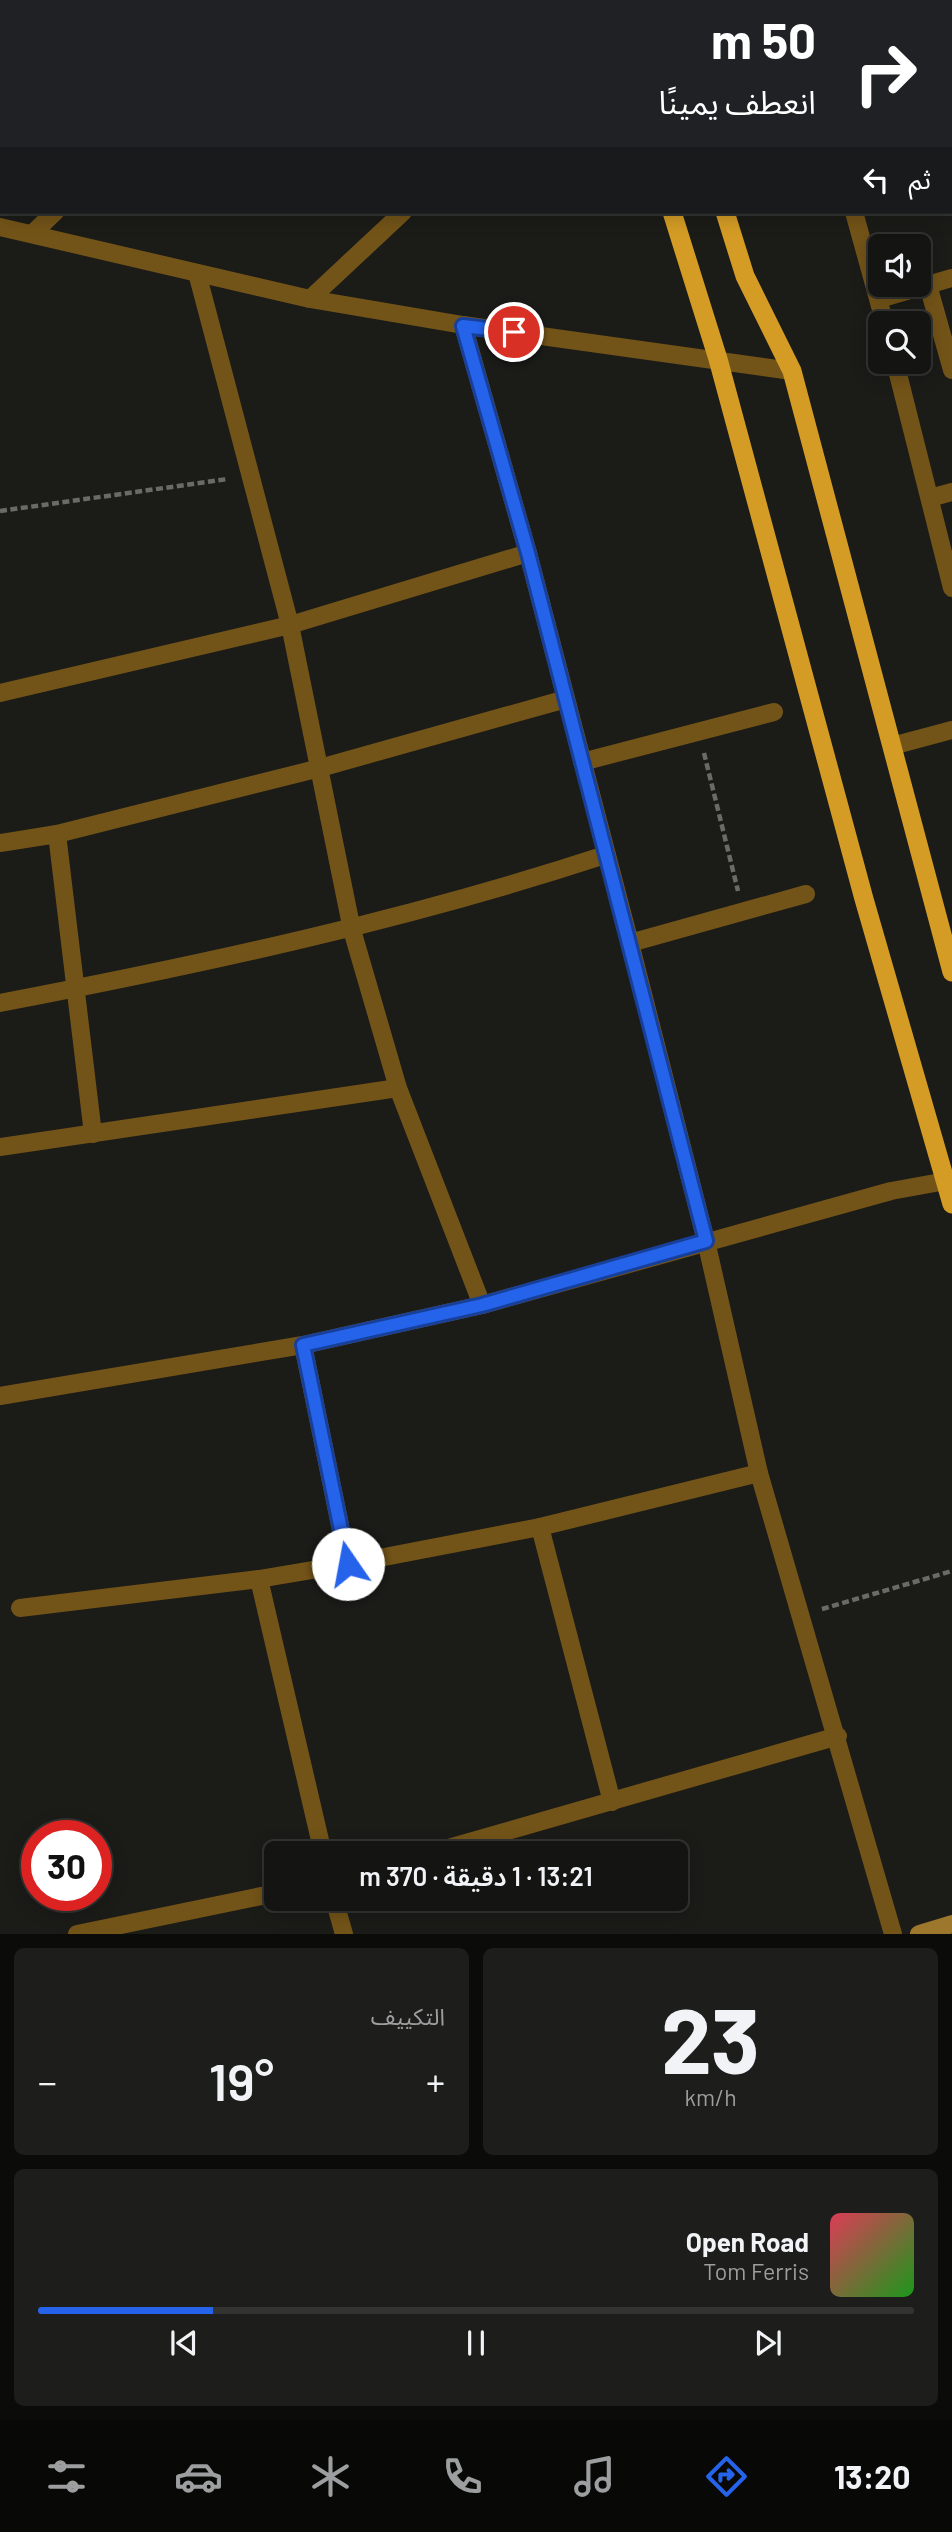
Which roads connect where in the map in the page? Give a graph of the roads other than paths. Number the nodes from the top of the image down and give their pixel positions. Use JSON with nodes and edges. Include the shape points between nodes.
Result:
{"nodes":[{"id":1,"x":53,"y":214,"type":"edge"},
{"id":2,"x":401,"y":214,"type":"edge"},
{"id":3,"x":673,"y":214,"type":"edge"},
{"id":4,"x":726,"y":214,"type":"edge"},
{"id":5,"x":855,"y":214,"type":"edge"},
{"id":6,"x":0,"y":227,"type":"edge"},
{"id":7,"x":32,"y":234,"type":"junction"},
{"id":8,"x":197,"y":273,"type":"junction"},
{"id":9,"x":952,"y":278,"type":"edge"},
{"id":10,"x":931,"y":284,"type":"edge"},
{"id":11,"x":931,"y":296,"type":"edge"},
{"id":12,"x":886,"y":297,"type":"edge"},
{"id":13,"x":310,"y":299,"type":"junction"},
{"id":14,"x":879,"y":299,"type":"junction"},
{"id":15,"x":882,"y":311,"type":"edge"},
{"id":16,"x":463,"y":326,"type":"junction"},
{"id":17,"x":718,"y":359,"type":"junction"},
{"id":18,"x":952,"y":370,"type":"edge"},
{"id":19,"x":792,"y":371,"type":"junction"},
{"id":20,"x":898,"y":374,"type":"edge"},
{"id":21,"x":952,"y":492,"type":"edge"},
{"id":22,"x":930,"y":498,"type":"junction"},
{"id":23,"x":528,"y":553,"type":"junction"},
{"id":24,"x":952,"y":589,"type":"edge"},
{"id":25,"x":290,"y":625,"type":"junction"},
{"id":26,"x":0,"y":693,"type":"edge"},
{"id":27,"x":566,"y":699,"type":"junction"},
{"id":28,"x":774,"y":712,"type":"dead end"},
{"id":29,"x":952,"y":730,"type":"edge"},
{"id":30,"x":892,"y":746,"type":"junction"},
{"id":31,"x":583,"y":762,"type":"junction"},
{"id":32,"x":320,"y":768,"type":"junction"},
{"id":33,"x":57,"y":834,"type":"junction"},
{"id":34,"x":0,"y":843,"type":"edge"},
{"id":35,"x":605,"y":855,"type":"junction"},
{"id":36,"x":806,"y":894,"type":"dead end"},
{"id":37,"x":352,"y":930,"type":"junction"},
{"id":38,"x":630,"y":943,"type":"junction"},
{"id":39,"x":952,"y":972,"type":"edge"},
{"id":40,"x":77,"y":989,"type":"junction"},
{"id":41,"x":0,"y":1003,"type":"edge"},
{"id":42,"x":398,"y":1088,"type":"junction"},
{"id":43,"x":93,"y":1134,"type":"junction"},
{"id":44,"x":0,"y":1147,"type":"edge"},
{"id":45,"x":946,"y":1181,"type":"junction"},
{"id":46,"x":952,"y":1204,"type":"edge"},
{"id":47,"x":706,"y":1241,"type":"junction"},
{"id":48,"x":482,"y":1305,"type":"junction"},
{"id":49,"x":303,"y":1345,"type":"junction"},
{"id":50,"x":0,"y":1396,"type":"edge"},
{"id":51,"x":759,"y":1472,"type":"junction"},
{"id":52,"x":540,"y":1527,"type":"junction"},
{"id":53,"x":348,"y":1564,"type":"junction"},
{"id":54,"x":259,"y":1579,"type":"junction"},
{"id":55,"x":20,"y":1608,"type":"dead end"},
{"id":56,"x":838,"y":1735,"type":"junction"},
{"id":57,"x":611,"y":1802,"type":"junction"},
{"id":58,"x":320,"y":1841,"type":"edge"},
{"id":59,"x":473,"y":1841,"type":"edge"},
{"id":60,"x":264,"y":1896,"type":"edge"},
{"id":61,"x":337,"y":1911,"type":"edge"},
{"id":62,"x":952,"y":1924,"type":"edge"},
{"id":63,"x":112,"y":1931,"type":"edge"},
{"id":64,"x":77,"y":1934,"type":"edge"},
{"id":65,"x":344,"y":1934,"type":"edge"},
{"id":66,"x":893,"y":1934,"type":"edge"},
{"id":67,"x":919,"y":1934,"type":"edge"}],
"edges":[{"from":1,"to":7,"type":"street"},
{"from":2,"to":13,"type":"street"},
{"from":3,"to":17,"type":"highway"},
{"from":4,"to":19,"type":"highway","via":[[745,276]]},
{"from":5,"to":14,"type":"street"},
{"from":6,"to":7,"type":"street"},
{"from":7,"to":8,"type":"street"},
{"from":8,"to":13,"type":"street"},
{"from":8,"to":25,"type":"street"},
{"from":9,"to":10,"type":"street"},
{"from":11,"to":18,"type":"street"},
{"from":12,"to":14,"type":"street"},
{"from":13,"to":16,"type":"street"},
{"from":14,"to":15,"type":"street"},
{"from":16,"to":17,"type":"street"},
{"from":16,"to":23,"type":"street"},
{"from":17,"to":19,"type":"street"},
{"from":17,"to":45,"type":"highway","via":[[860,886]]},
{"from":19,"to":30,"type":"highway"},
{"from":20,"to":22,"type":"street"},
{"from":21,"to":22,"type":"street"},
{"from":22,"to":24,"type":"street"},
{"from":23,"to":25,"type":"street"},
{"from":23,"to":27,"type":"street"},
{"from":25,"to":26,"type":"street"},
{"from":25,"to":32,"type":"street"},
{"from":27,"to":31,"type":"street"},
{"from":27,"to":32,"type":"street"},
{"from":28,"to":31,"type":"street"},
{"from":29,"to":30,"type":"street"},
{"from":30,"to":39,"type":"highway"},
{"from":31,"to":35,"type":"street"},
{"from":32,"to":33,"type":"street"},
{"from":32,"to":37,"type":"street"},
{"from":33,"to":34,"type":"street"},
{"from":33,"to":40,"type":"street"},
{"from":35,"to":37,"type":"street"},
{"from":35,"to":38,"type":"street"},
{"from":36,"to":38,"type":"street"},
{"from":37,"to":40,"type":"street"},
{"from":37,"to":42,"type":"street"},
{"from":38,"to":47,"type":"street"},
{"from":40,"to":41,"type":"street"},
{"from":40,"to":43,"type":"street"},
{"from":42,"to":43,"type":"street"},
{"from":42,"to":48,"type":"street"},
{"from":43,"to":44,"type":"street"},
{"from":45,"to":46,"type":"highway"},
{"from":45,"to":47,"type":"street","via":[[891,1191]]},
{"from":47,"to":48,"type":"street"},
{"from":47,"to":51,"type":"street"},
{"from":48,"to":49,"type":"street"},
{"from":49,"to":50,"type":"street"},
{"from":49,"to":53,"type":"street"},
{"from":51,"to":52,"type":"street"},
{"from":51,"to":56,"type":"street"},
{"from":52,"to":53,"type":"street"},
{"from":52,"to":57,"type":"street"},
{"from":53,"to":54,"type":"street"},
{"from":54,"to":55,"type":"street"},
{"from":54,"to":58,"type":"street"},
{"from":56,"to":57,"type":"street"},
{"from":56,"to":66,"type":"street"},
{"from":57,"to":59,"type":"street"},
{"from":60,"to":63,"type":"street"},
{"from":61,"to":65,"type":"street"},
{"from":62,"to":67,"type":"main road"},
{"from":63,"to":64,"type":"street"}]}
